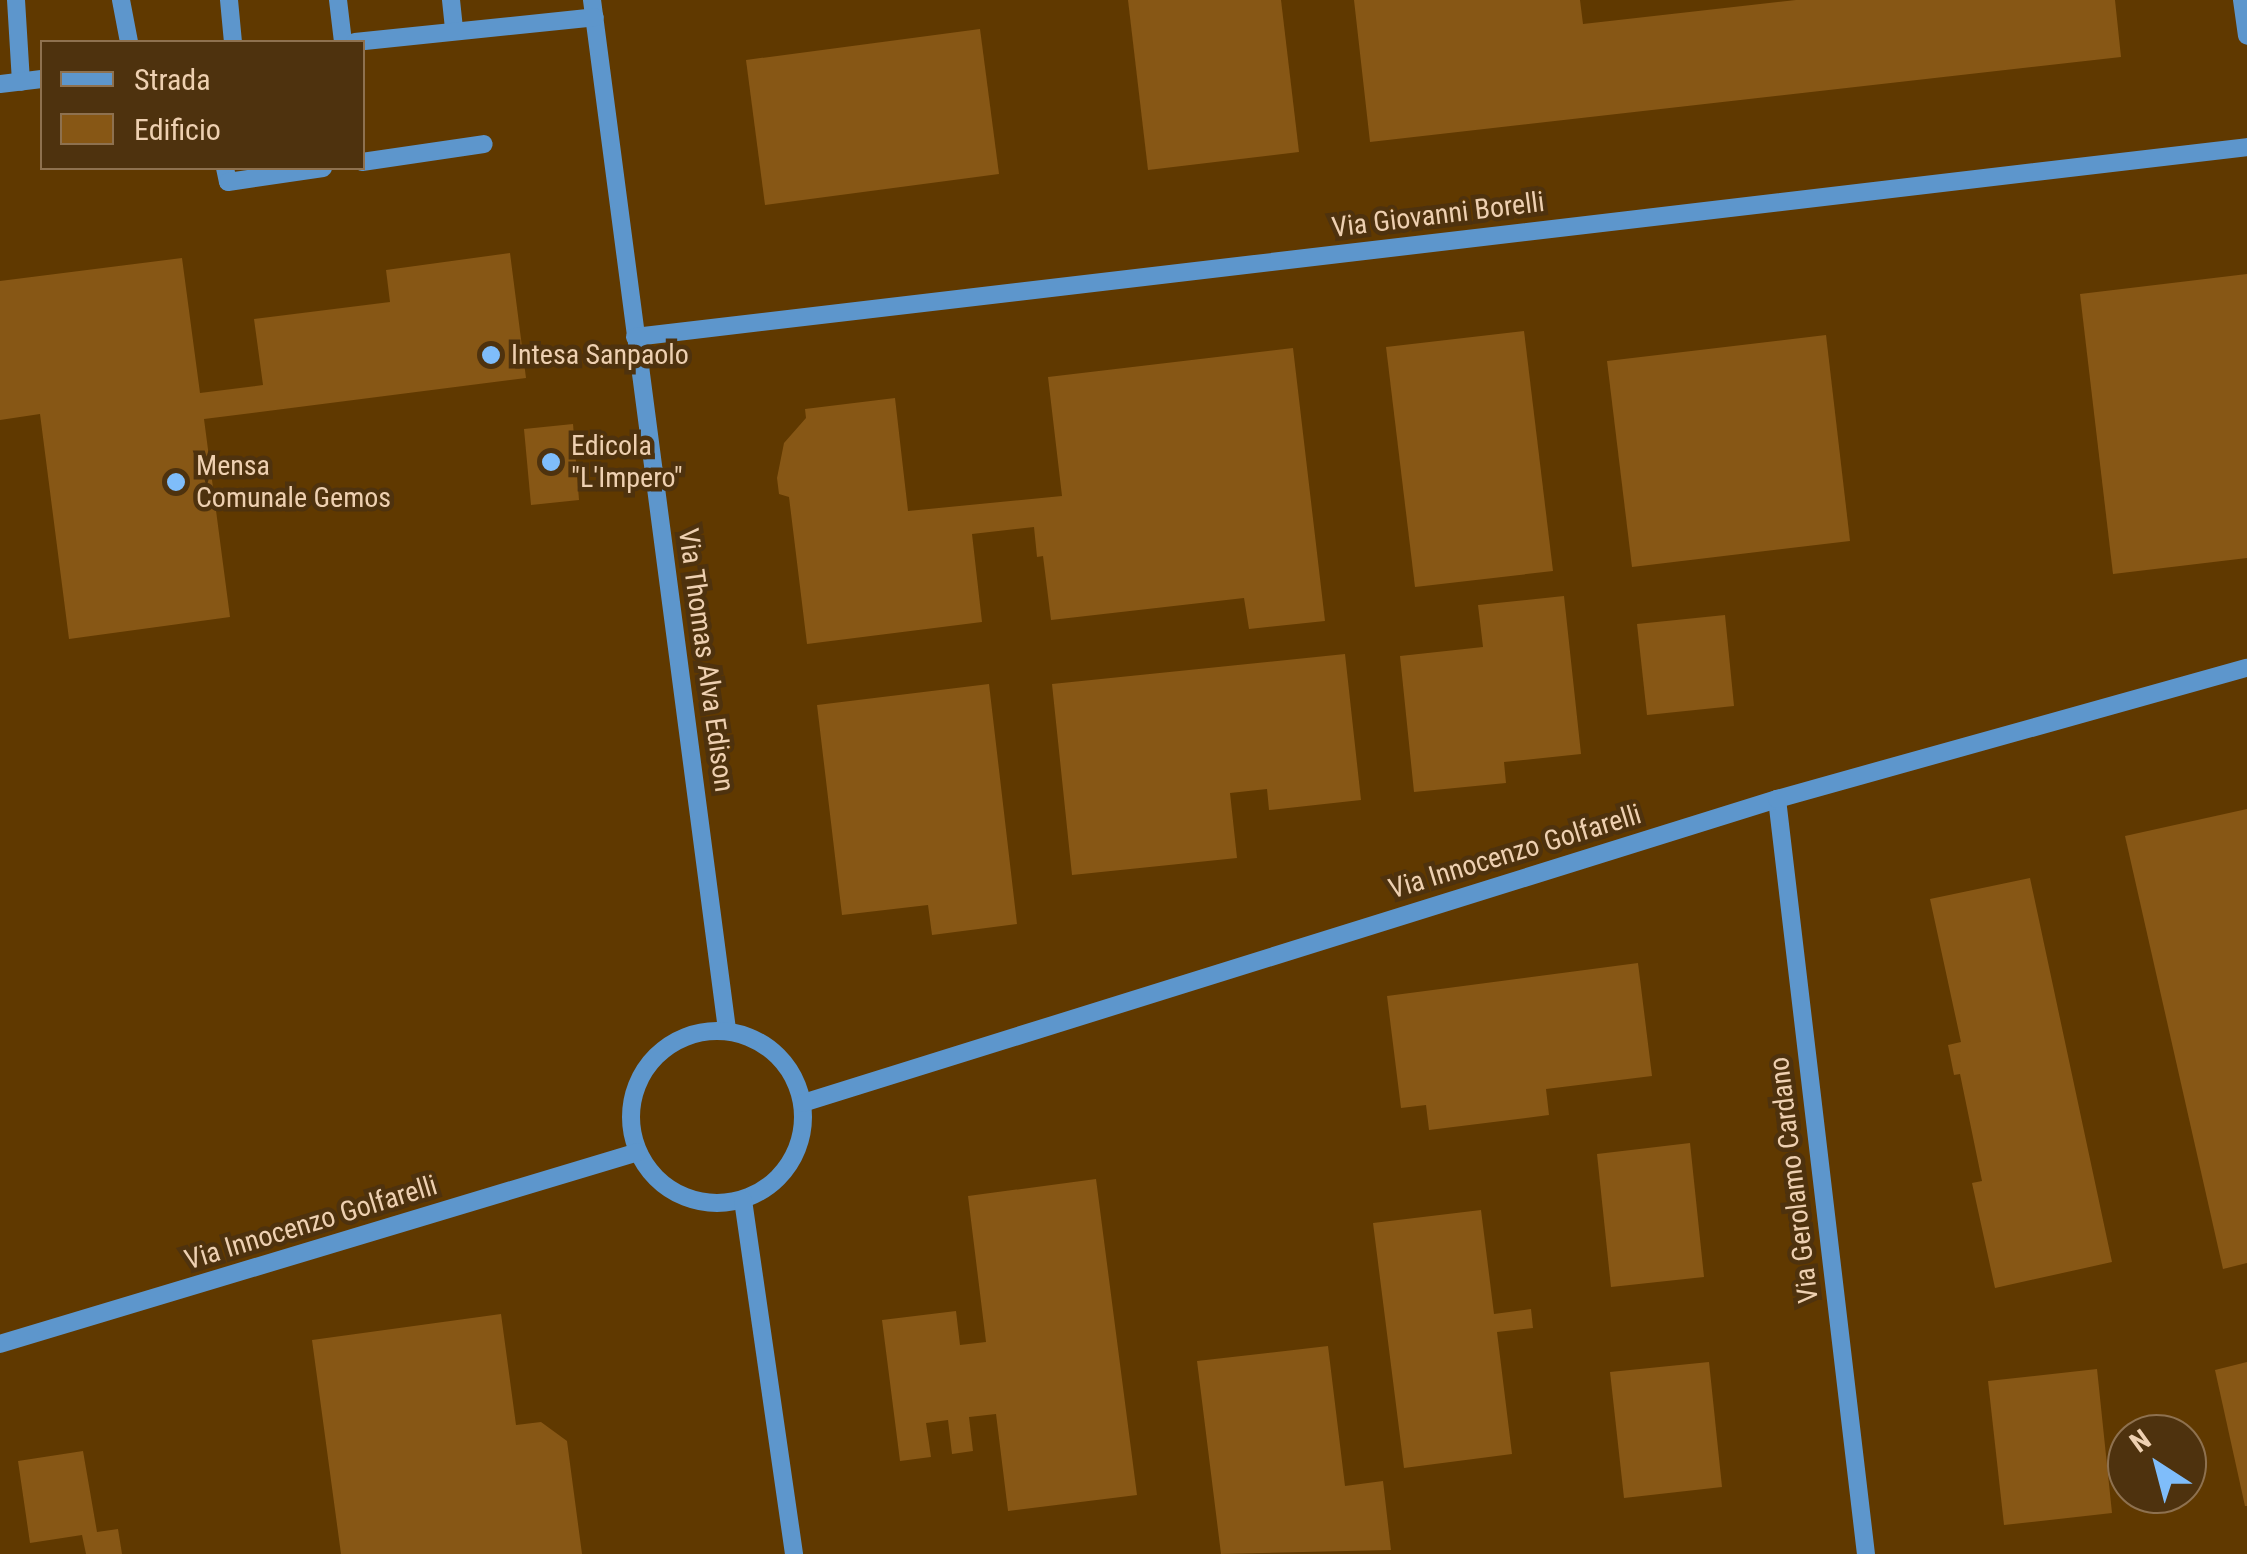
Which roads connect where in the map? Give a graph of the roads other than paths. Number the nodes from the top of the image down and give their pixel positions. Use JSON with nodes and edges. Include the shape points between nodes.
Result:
{"nodes":[{"id":1,"x":16,"y":0,"type":"edge"},
{"id":2,"x":121,"y":0,"type":"edge"},
{"id":3,"x":229,"y":0,"type":"edge"},
{"id":4,"x":338,"y":0,"type":"edge"},
{"id":5,"x":450,"y":0,"type":"edge"},
{"id":6,"x":2242,"y":0,"type":"edge"},
{"id":7,"x":594,"y":8,"type":"edge"},
{"id":8,"x":454,"y":30,"type":"junction"},
{"id":9,"x":2247,"y":36,"type":"edge"},
{"id":10,"x":128,"y":40,"type":"edge"},
{"id":11,"x":233,"y":40,"type":"edge"},
{"id":12,"x":343,"y":40,"type":"edge"},
{"id":13,"x":365,"y":41,"type":"edge"},
{"id":14,"x":40,"y":79,"type":"edge"},
{"id":15,"x":21,"y":82,"type":"junction"},
{"id":16,"x":0,"y":84,"type":"edge"},
{"id":17,"x":484,"y":144,"type":"dead end"},
{"id":18,"x":2247,"y":148,"type":"edge"},
{"id":19,"x":365,"y":162,"type":"edge"},
{"id":20,"x":226,"y":170,"type":"edge"},
{"id":21,"x":309,"y":170,"type":"edge"},
{"id":22,"x":635,"y":338,"type":"junction"},
{"id":23,"x":2247,"y":668,"type":"edge"},
{"id":24,"x":1776,"y":799,"type":"junction"},
{"id":25,"x":727,"y":1030,"type":"junction"},
{"id":26,"x":802,"y":1103,"type":"junction"},
{"id":27,"x":638,"y":1152,"type":"junction"},
{"id":28,"x":743,"y":1200,"type":"junction"},
{"id":29,"x":0,"y":1344,"type":"edge"},
{"id":30,"x":794,"y":1554,"type":"edge"},
{"id":31,"x":1866,"y":1554,"type":"edge"}],
"edges":[{"from":1,"to":15,"type":"street"},
{"from":2,"to":10,"type":"street"},
{"from":3,"to":11,"type":"street"},
{"from":4,"to":12,"type":"street"},
{"from":5,"to":8,"type":"street"},
{"from":6,"to":9,"type":"street"},
{"from":7,"to":8,"type":"street"},
{"from":7,"to":22,"type":"street","name":"Via Thomas Alva Edison"},
{"from":8,"to":13,"type":"street"},
{"from":14,"to":15,"type":"street"},
{"from":15,"to":16,"type":"street"},
{"from":17,"to":19,"type":"street"},
{"from":18,"to":22,"type":"street","name":"Via Giovanni Borelli"},
{"from":20,"to":21,"type":"street","via":[[228,182]]},
{"from":22,"to":25,"type":"street","name":"Via Thomas Alva Edison"},
{"from":23,"to":24,"type":"street","name":"Via Innocenzo Golfarelli"},
{"from":24,"to":26,"type":"street","name":"Via Innocenzo Golfarelli"},
{"from":24,"to":31,"type":"street","name":"Via Gerolamo Cardano"},
{"from":25,"to":26,"type":"street","via":[[778,1054]]},
{"from":25,"to":27,"type":"street","via":[[676,1040],[640,1076],[630,1127]]},
{"from":26,"to":28,"type":"street","via":[[797,1152],[774,1181]]},
{"from":27,"to":28,"type":"street","via":[[670,1190],[718,1204]]},
{"from":27,"to":29,"type":"street","name":"Via Innocenzo Golfarelli"},
{"from":28,"to":30,"type":"street"}]}
